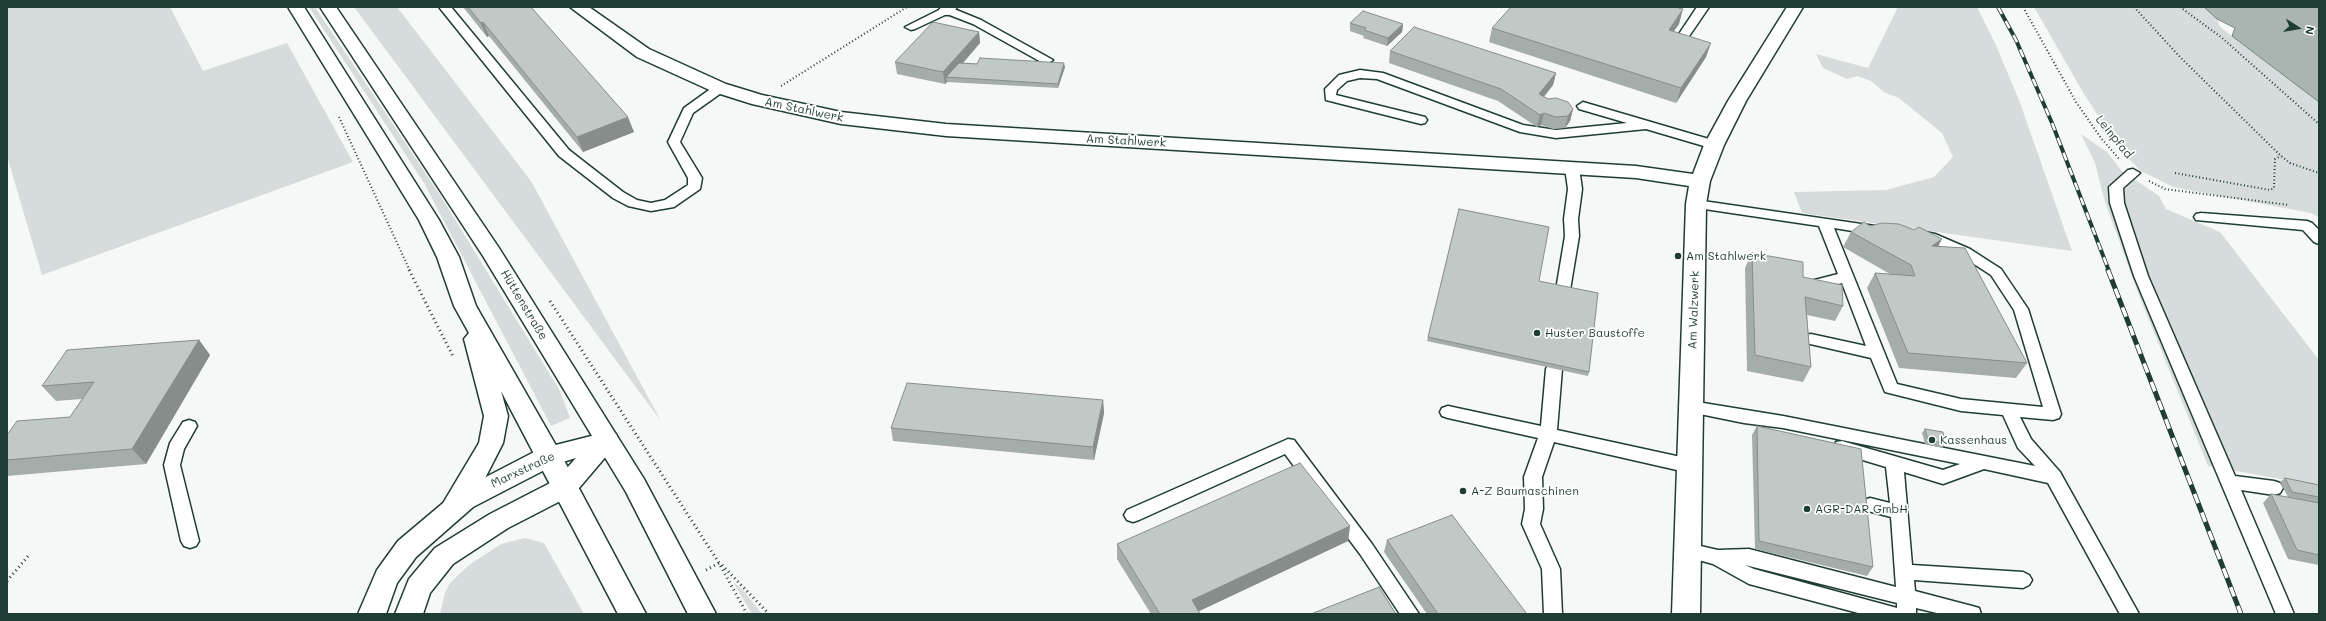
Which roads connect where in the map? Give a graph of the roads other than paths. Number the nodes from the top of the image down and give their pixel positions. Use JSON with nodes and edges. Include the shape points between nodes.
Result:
{"nodes":[{"id":1,"x":296,"y":7,"type":"edge"},
{"id":2,"x":328,"y":7,"type":"edge"},
{"id":3,"x":446,"y":7,"type":"edge"},
{"id":4,"x":578,"y":7,"type":"edge"},
{"id":5,"x":1703,"y":7,"type":"edge"},
{"id":6,"x":948,"y":8,"type":"edge"},
{"id":7,"x":1788,"y":8,"type":"edge"},
{"id":8,"x":911,"y":27,"type":"dead end"},
{"id":9,"x":1677,"y":46,"type":"edge"},
{"id":10,"x":1047,"y":60,"type":"edge"},
{"id":11,"x":720,"y":88,"type":"junction"},
{"id":12,"x":1583,"y":106,"type":"dead end"},
{"id":13,"x":1421,"y":120,"type":"dead end"},
{"id":14,"x":1646,"y":125,"type":"junction"},
{"id":15,"x":1714,"y":144,"type":"junction"},
{"id":16,"x":1572,"y":168,"type":"junction"},
{"id":17,"x":2132,"y":172,"type":"road end"},
{"id":18,"x":1700,"y":181,"type":"junction"},
{"id":19,"x":1696,"y":204,"type":"junction"},
{"id":20,"x":2201,"y":217,"type":"dead end"},
{"id":21,"x":1825,"y":223,"type":"junction"},
{"id":22,"x":1892,"y":232,"type":"edge"},
{"id":23,"x":1907,"y":234,"type":"edge"},
{"id":24,"x":2319,"y":239,"type":"edge"},
{"id":25,"x":1846,"y":277,"type":"junction"},
{"id":26,"x":1807,"y":287,"type":"edge"},
{"id":27,"x":1563,"y":290,"type":"edge"},
{"id":28,"x":465,"y":306,"type":"junction"},
{"id":29,"x":1811,"y":338,"type":"dead end"},
{"id":30,"x":1877,"y":354,"type":"junction"},
{"id":31,"x":1554,"y":369,"type":"edge"},
{"id":32,"x":1691,"y":407,"type":"junction"},
{"id":33,"x":2009,"y":410,"type":"junction"},
{"id":34,"x":1448,"y":412,"type":"dead end"},
{"id":35,"x":1744,"y":417,"type":"junction"},
{"id":36,"x":189,"y":426,"type":"dead end"},
{"id":37,"x":1548,"y":434,"type":"junction"},
{"id":38,"x":607,"y":441,"type":"junction"},
{"id":39,"x":549,"y":456,"type":"junction"},
{"id":40,"x":1894,"y":462,"type":"junction"},
{"id":41,"x":1984,"y":463,"type":"junction"},
{"id":42,"x":1690,"y":466,"type":"junction"},
{"id":43,"x":2054,"y":477,"type":"junction"},
{"id":44,"x":2229,"y":482,"type":"junction"},
{"id":45,"x":565,"y":487,"type":"junction"},
{"id":46,"x":2274,"y":488,"type":"dead end"},
{"id":47,"x":1870,"y":505,"type":"dead end"},
{"id":48,"x":452,"y":510,"type":"junction"},
{"id":49,"x":1900,"y":512,"type":"junction"},
{"id":50,"x":1133,"y":515,"type":"dead end"},
{"id":51,"x":190,"y":541,"type":"dead end"},
{"id":52,"x":1687,"y":550,"type":"junction"},
{"id":53,"x":1718,"y":558,"type":"junction"},
{"id":54,"x":1905,"y":572,"type":"junction"},
{"id":55,"x":2023,"y":580,"type":"dead end"},
{"id":56,"x":1907,"y":606,"type":"edge"},
{"id":57,"x":372,"y":614,"type":"edge"},
{"id":58,"x":409,"y":614,"type":"edge"},
{"id":59,"x":632,"y":614,"type":"edge"},
{"id":60,"x":702,"y":614,"type":"edge"},
{"id":61,"x":1410,"y":614,"type":"edge"},
{"id":62,"x":1553,"y":614,"type":"edge"},
{"id":63,"x":1686,"y":614,"type":"edge"},
{"id":64,"x":1892,"y":614,"type":"edge"},
{"id":65,"x":1972,"y":614,"type":"edge"},
{"id":66,"x":2130,"y":614,"type":"edge"},
{"id":67,"x":2284,"y":614,"type":"edge"}],
"edges":[{"from":1,"to":28,"type":"street","via":[[412,190],[448,257]]},
{"from":2,"to":38,"type":"street","name":"Hüttenstraße","via":[[492,253]]},
{"from":3,"to":11,"type":"lane","via":[[564,154],[618,195],[633,203],[651,207],[669,204],[694,186],[695,178],[674,142],[688,111]]},
{"from":4,"to":11,"type":"street","name":"Am Stahlwerk","via":[[643,53]]},
{"from":5,"to":9,"type":"lane"},
{"from":6,"to":8,"type":"lane"},
{"from":6,"to":10,"type":"lane"},
{"from":7,"to":15,"type":"street","name":"Am Walzwerk"},
{"from":11,"to":16,"type":"street","name":"Am Stahlwerk","via":[[758,100],[841,118],[901,127]]},
{"from":12,"to":14,"type":"lane"},
{"from":13,"to":14,"type":"lane","via":[[1330,97],[1331,89],[1343,78],[1360,74],[1379,76],[1538,132],[1570,134]]},
{"from":14,"to":15,"type":"lane"},
{"from":15,"to":18,"type":"street","name":"Am Walzwerk"},
{"from":16,"to":18,"type":"street","name":"Am Stahlwerk","via":[[1636,172]]},
{"from":16,"to":27,"type":"lane","via":[[1575,189],[1571,219],[1572,236]]},
{"from":17,"to":44,"type":"lane","via":[[2116,187],[2117,203],[2142,276]]},
{"from":18,"to":19,"type":"street","name":"Am Walzwerk"},
{"from":19,"to":21,"type":"lane"},
{"from":19,"to":32,"type":"street","name":"Am Walzwerk"},
{"from":20,"to":24,"type":"lane","via":[[2307,226]]},
{"from":21,"to":22,"type":"lane"},
{"from":21,"to":25,"type":"lane"},
{"from":23,"to":33,"type":"lane","via":[[1930,237],[1965,252],[1996,272],[2021,309],[2053,414]]},
{"from":25,"to":26,"type":"lane"},
{"from":25,"to":30,"type":"lane"},
{"from":28,"to":39,"type":"street"},
{"from":28,"to":48,"type":"street","via":[[496,416],[491,443],[471,482]]},
{"from":29,"to":30,"type":"lane"},
{"from":30,"to":33,"type":"lane","via":[[1892,388],[1961,405]]},
{"from":31,"to":37,"type":"lane"},
{"from":32,"to":35,"type":"lane"},
{"from":32,"to":42,"type":"street","name":"Am Walzwerk"},
{"from":33,"to":43,"type":"lane","via":[[2024,442]]},
{"from":34,"to":37,"type":"lane"},
{"from":35,"to":40,"type":"lane","via":[[1779,433],[1859,451]]},
{"from":35,"to":41,"type":"lane","via":[[1783,422]]},
{"from":36,"to":51,"type":"lane","via":[[176,448],[172,465]]},
{"from":37,"to":42,"type":"lane"},
{"from":37,"to":62,"type":"lane","via":[[1533,477],[1534,509],[1531,524],[1551,569]]},
{"from":38,"to":39,"type":"street","name":"Marxstraße"},
{"from":38,"to":45,"type":"street"},
{"from":38,"to":60,"type":"street","name":"Hüttenstraße","via":[[635,486]]},
{"from":39,"to":45,"type":"street"},
{"from":39,"to":48,"type":"street","name":"Marxstraße","via":[[477,493]]},
{"from":40,"to":41,"type":"lane","via":[[1943,477]]},
{"from":40,"to":49,"type":"lane"},
{"from":41,"to":43,"type":"lane"},
{"from":42,"to":52,"type":"street","name":"Am Walzwerk"},
{"from":43,"to":66,"type":"lane"},
{"from":44,"to":46,"type":"lane"},
{"from":44,"to":67,"type":"lane"},
{"from":45,"to":58,"type":"street","via":[[499,521],[444,556],[419,587]]},
{"from":45,"to":59,"type":"street"},
{"from":47,"to":49,"type":"lane"},
{"from":48,"to":57,"type":"street","name":"Marxstraße","via":[[415,540],[394,566],[378,594]]},
{"from":49,"to":54,"type":"lane"},
{"from":50,"to":61,"type":"lane","via":[[1288,445],[1366,549]]},
{"from":52,"to":53,"type":"lane"},
{"from":52,"to":63,"type":"street","name":"Am Walzwerk"},
{"from":53,"to":56,"type":"lane","via":[[1749,557],[1882,591]]},
{"from":53,"to":64,"type":"lane","via":[[1749,576]]},
{"from":54,"to":55,"type":"lane"},
{"from":54,"to":56,"type":"lane"},
{"from":56,"to":65,"type":"lane"}]}
